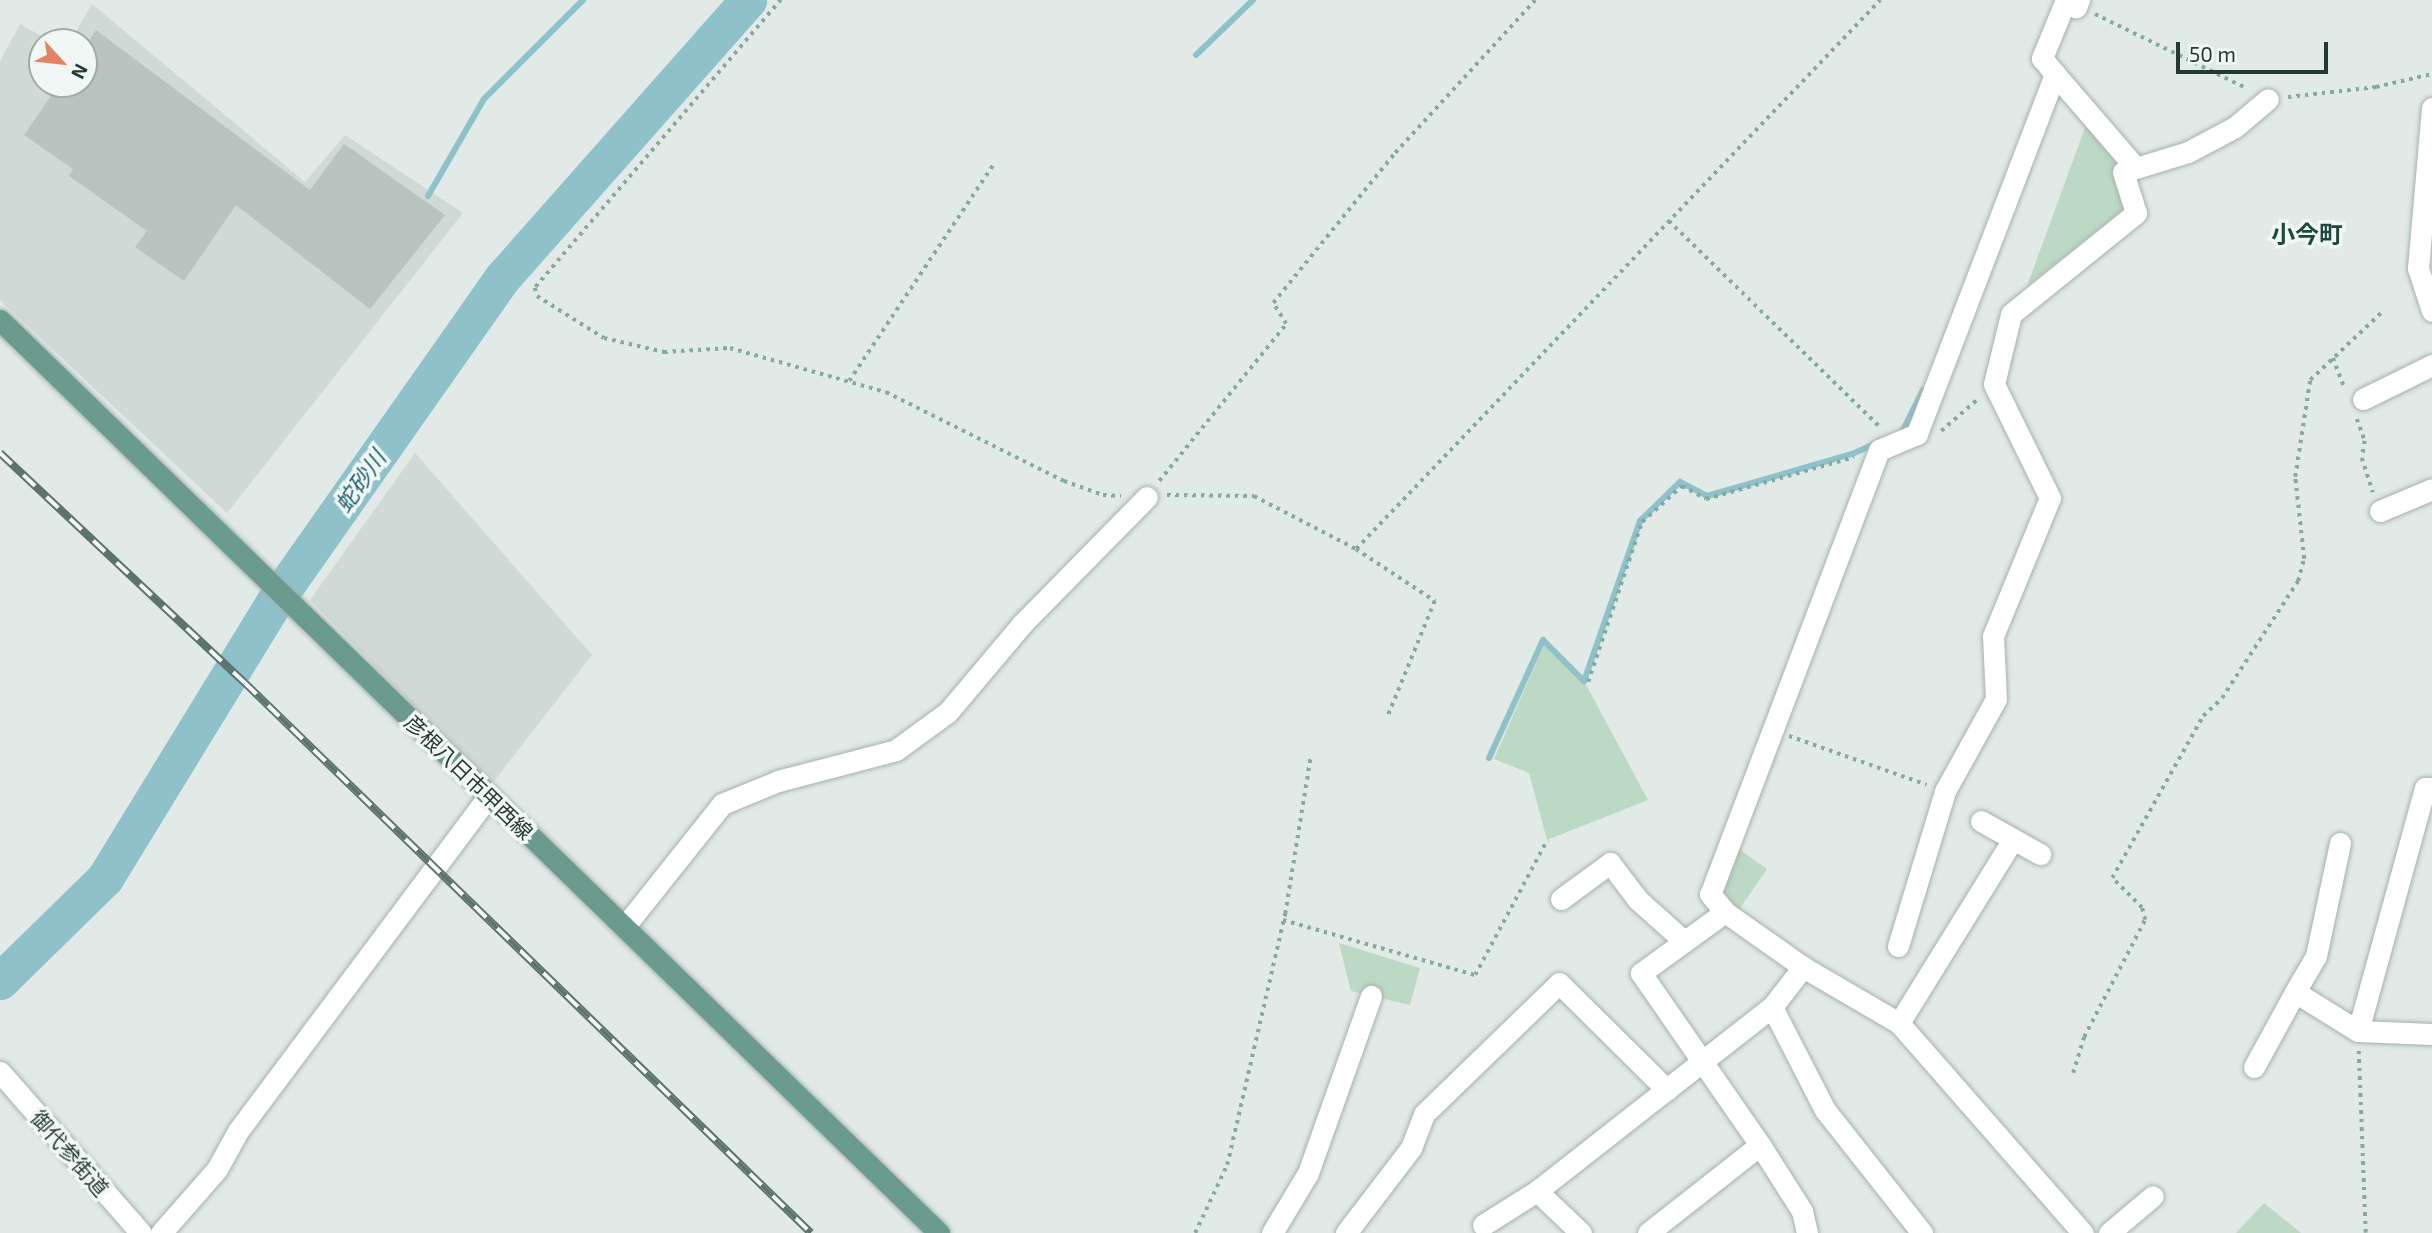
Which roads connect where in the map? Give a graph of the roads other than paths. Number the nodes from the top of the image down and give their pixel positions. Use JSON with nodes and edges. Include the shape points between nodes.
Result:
{"nodes":[{"id":1,"x":2078,"y":3,"type":"edge"},
{"id":2,"x":2055,"y":74,"type":"junction"},
{"id":3,"x":2267,"y":99,"type":"road end"},
{"id":4,"x":2432,"y":108,"type":"edge"},
{"id":5,"x":2134,"y":166,"type":"junction"},
{"id":6,"x":2432,"y":311,"type":"edge"},
{"id":7,"x":0,"y":320,"type":"edge"},
{"id":8,"x":2432,"y":365,"type":"edge"},
{"id":9,"x":2355,"y":403,"type":"road end"},
{"id":10,"x":2432,"y":489,"type":"edge"},
{"id":11,"x":1147,"y":496,"type":"road end"},
{"id":12,"x":2380,"y":512,"type":"road end"},
{"id":13,"x":2432,"y":788,"type":"edge"},
{"id":14,"x":488,"y":797,"type":"junction"},
{"id":15,"x":1981,"y":821,"type":"dead end"},
{"id":16,"x":2013,"y":839,"type":"junction"},
{"id":17,"x":2340,"y":843,"type":"dead end"},
{"id":18,"x":2040,"y":854,"type":"dead end"},
{"id":19,"x":1560,"y":899,"type":"dead end"},
{"id":20,"x":1725,"y":912,"type":"junction"},
{"id":21,"x":625,"y":926,"type":"junction"},
{"id":22,"x":1684,"y":941,"type":"junction"},
{"id":23,"x":1898,"y":946,"type":"dead end"},
{"id":24,"x":1803,"y":967,"type":"junction"},
{"id":25,"x":2295,"y":992,"type":"junction"},
{"id":26,"x":1371,"y":996,"type":"dead end"},
{"id":27,"x":1772,"y":1007,"type":"junction"},
{"id":28,"x":1899,"y":1023,"type":"junction"},
{"id":29,"x":2358,"y":1031,"type":"junction"},
{"id":30,"x":2432,"y":1034,"type":"edge"},
{"id":31,"x":1702,"y":1062,"type":"junction"},
{"id":32,"x":2254,"y":1068,"type":"dead end"},
{"id":33,"x":0,"y":1072,"type":"edge"},
{"id":34,"x":1667,"y":1090,"type":"junction"},
{"id":35,"x":1760,"y":1145,"type":"junction"},
{"id":36,"x":1538,"y":1191,"type":"junction"},
{"id":37,"x":2153,"y":1196,"type":"dead end"},
{"id":38,"x":1483,"y":1225,"type":"dead end"},
{"id":39,"x":141,"y":1233,"type":"edge"},
{"id":40,"x":160,"y":1233,"type":"edge"},
{"id":41,"x":939,"y":1233,"type":"edge"},
{"id":42,"x":1272,"y":1233,"type":"edge"},
{"id":43,"x":1346,"y":1233,"type":"edge"},
{"id":44,"x":1581,"y":1233,"type":"edge"},
{"id":45,"x":1648,"y":1233,"type":"edge"},
{"id":46,"x":1807,"y":1233,"type":"edge"},
{"id":47,"x":1923,"y":1233,"type":"edge"},
{"id":48,"x":2083,"y":1233,"type":"edge"},
{"id":49,"x":2109,"y":1233,"type":"edge"}],
"edges":[{"from":1,"to":2,"type":"street","via":[[2065,2],[2042,58]]},
{"from":2,"to":5,"type":"street"},
{"from":2,"to":20,"type":"street","via":[[1917,435],[1888,446],[1710,894]]},
{"from":3,"to":5,"type":"street","via":[[2235,127],[2188,152]]},
{"from":4,"to":6,"type":"street","via":[[2418,268]]},
{"from":5,"to":23,"type":"street","via":[[2123,172],[2136,213],[2011,314],[1994,384],[2050,498],[1993,636],[1996,699],[1945,791]]},
{"from":7,"to":14,"type":"main road","name":"彦根八日市甲西線"},
{"from":8,"to":9,"type":"street"},
{"from":10,"to":12,"type":"street"},
{"from":11,"to":21,"type":"street","via":[[1038,607],[948,712],[896,750],[778,781],[722,804]]},
{"from":13,"to":29,"type":"street","via":[[2425,788]]},
{"from":14,"to":21,"type":"main road","name":"彦根八日市甲西線"},
{"from":14,"to":40,"type":"street","via":[[238,1131],[217,1169]]},
{"from":15,"to":16,"type":"street"},
{"from":16,"to":18,"type":"street"},
{"from":16,"to":28,"type":"street"},
{"from":17,"to":25,"type":"street","via":[[2316,956]]},
{"from":19,"to":22,"type":"street","via":[[1610,863],[1638,900]]},
{"from":20,"to":22,"type":"street"},
{"from":20,"to":24,"type":"street"},
{"from":21,"to":41,"type":"main road","name":"彦根八日市甲西線"},
{"from":22,"to":31,"type":"street","via":[[1641,973]]},
{"from":24,"to":27,"type":"street"},
{"from":24,"to":28,"type":"street"},
{"from":25,"to":29,"type":"street"},
{"from":25,"to":32,"type":"street"},
{"from":26,"to":42,"type":"street","via":[[1308,1174]]},
{"from":27,"to":31,"type":"street"},
{"from":27,"to":47,"type":"street","via":[[1825,1110]]},
{"from":28,"to":48,"type":"street"},
{"from":29,"to":30,"type":"street"},
{"from":31,"to":34,"type":"street"},
{"from":31,"to":35,"type":"street"},
{"from":33,"to":39,"type":"street","name":"御代参街道"},
{"from":34,"to":36,"type":"street"},
{"from":34,"to":43,"type":"street","via":[[1559,983],[1424,1114],[1411,1149]]},
{"from":35,"to":45,"type":"street"},
{"from":35,"to":46,"type":"street","via":[[1802,1211]]},
{"from":36,"to":38,"type":"street"},
{"from":36,"to":44,"type":"street"},
{"from":37,"to":49,"type":"street"}]}
